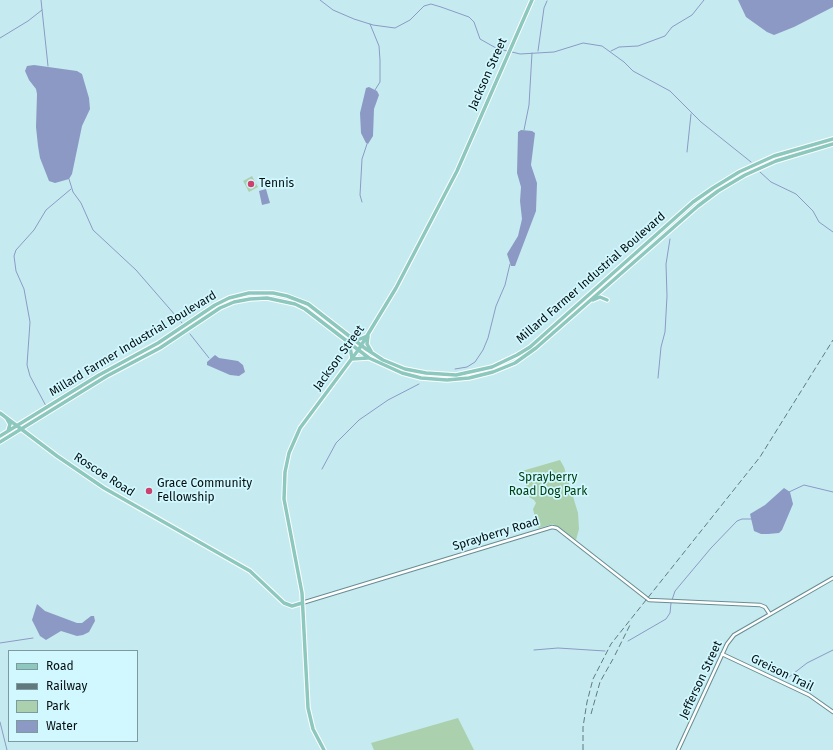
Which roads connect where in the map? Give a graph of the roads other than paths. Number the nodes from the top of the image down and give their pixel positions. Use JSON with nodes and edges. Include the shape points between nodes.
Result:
{"nodes":[{"id":1,"x":532,"y":0,"type":"edge"},
{"id":2,"x":833,"y":139,"type":"edge"},
{"id":3,"x":833,"y":144,"type":"edge"},
{"id":4,"x":607,"y":300,"type":"dead end"},
{"id":5,"x":585,"y":305,"type":"junction"},
{"id":6,"x":368,"y":335,"type":"junction"},
{"id":7,"x":352,"y":339,"type":"junction"},
{"id":8,"x":348,"y":343,"type":"junction"},
{"id":9,"x":361,"y":346,"type":"junction"},
{"id":10,"x":358,"y":351,"type":"junction"},
{"id":11,"x":372,"y":354,"type":"junction"},
{"id":12,"x":352,"y":358,"type":"junction"},
{"id":13,"x":369,"y":358,"type":"junction"},
{"id":14,"x":0,"y":413,"type":"edge"},
{"id":15,"x":5,"y":416,"type":"junction"},
{"id":16,"x":31,"y":424,"type":"junction"},
{"id":17,"x":18,"y":426,"type":"junction"},
{"id":18,"x":22,"y":429,"type":"junction"},
{"id":19,"x":8,"y":431,"type":"junction"},
{"id":20,"x":0,"y":436,"type":"edge"},
{"id":21,"x":32,"y":436,"type":"junction"},
{"id":22,"x":0,"y":442,"type":"edge"},
{"id":23,"x":833,"y":578,"type":"edge"},
{"id":24,"x":302,"y":603,"type":"junction"},
{"id":25,"x":769,"y":613,"type":"junction"},
{"id":26,"x":722,"y":654,"type":"junction"},
{"id":27,"x":833,"y":712,"type":"edge"},
{"id":28,"x":324,"y":750,"type":"edge"},
{"id":29,"x":678,"y":750,"type":"edge"}],
"edges":[{"from":1,"to":6,"type":"main road","name":"Jackson Street","via":[[457,171],[396,288]]},
{"from":2,"to":11,"type":"main road","name":"Millard Farmer Industrial Boulevard","via":[[774,156],[713,188],[693,202],[530,347],[502,363],[468,373],[434,374],[400,367]]},
{"from":3,"to":5,"type":"main road","name":"Millard Farmer Industrial Boulevard","via":[[776,161],[725,186],[698,206]]},
{"from":4,"to":5,"type":"main road","via":[[598,298]]},
{"from":5,"to":13,"type":"main road","name":"Millard Farmer Industrial Boulevard","via":[[526,356],[482,376],[452,380],[421,378],[396,371]]},
{"from":6,"to":7,"type":"main road"},
{"from":6,"to":9,"type":"main road","name":"Jackson Street"},
{"from":6,"to":11,"type":"main road","via":[[367,344]]},
{"from":7,"to":9,"type":"main road","name":"Millard Farmer Industrial Boulevard"},
{"from":7,"to":17,"type":"main road","name":"Millard Farmer Industrial Boulevard","via":[[322,314],[296,299],[268,293],[239,295],[215,305],[158,343],[99,375]]},
{"from":8,"to":10,"type":"main road","name":"Millard Farmer Industrial Boulevard"},
{"from":8,"to":12,"type":"main road"},
{"from":8,"to":16,"type":"main road","name":"Millard Farmer Industrial Boulevard","via":[[295,304],[267,298],[239,301],[215,311],[160,348],[107,376]]},
{"from":9,"to":10,"type":"main road","name":"Jackson Street"},
{"from":9,"to":11,"type":"main road","name":"Millard Farmer Industrial Boulevard"},
{"from":10,"to":12,"type":"main road","name":"Jackson Street"},
{"from":10,"to":13,"type":"main road","name":"Millard Farmer Industrial Boulevard"},
{"from":12,"to":13,"type":"main road"},
{"from":12,"to":24,"type":"main road","name":"Jackson Street","via":[[300,428],[286,464],[285,505]]},
{"from":14,"to":15,"type":"main road","name":"Roscoe Road"},
{"from":15,"to":17,"type":"main road","name":"Roscoe Road"},
{"from":15,"to":19,"type":"main road","via":[[10,424]]},
{"from":16,"to":18,"type":"main road","name":"Millard Farmer Industrial Boulevard"},
{"from":16,"to":21,"type":"main road"},
{"from":17,"to":18,"type":"main road","name":"Roscoe Road"},
{"from":17,"to":19,"type":"main road","name":"Millard Farmer Industrial Boulevard"},
{"from":18,"to":21,"type":"main road","name":"Roscoe Road"},
{"from":18,"to":22,"type":"main road","name":"Millard Farmer Industrial Boulevard"},
{"from":19,"to":20,"type":"main road","name":"Millard Farmer Industrial Boulevard"},
{"from":21,"to":24,"type":"main road","name":"Roscoe Road","via":[[104,488],[250,571],[286,604],[294,606]]},
{"from":23,"to":25,"type":"street","name":"Jefferson Street"},
{"from":24,"to":25,"type":"street","name":"Sprayberry Road","via":[[552,527],[557,528],[649,600],[760,605]]},
{"from":24,"to":28,"type":"main road","name":"Jackson Street","via":[[308,708],[313,729]]},
{"from":25,"to":26,"type":"street","name":"Jefferson Street","via":[[734,635]]},
{"from":26,"to":27,"type":"street","name":"Greison Trail","via":[[808,695]]},
{"from":26,"to":29,"type":"street","name":"Jefferson Street"}]}
